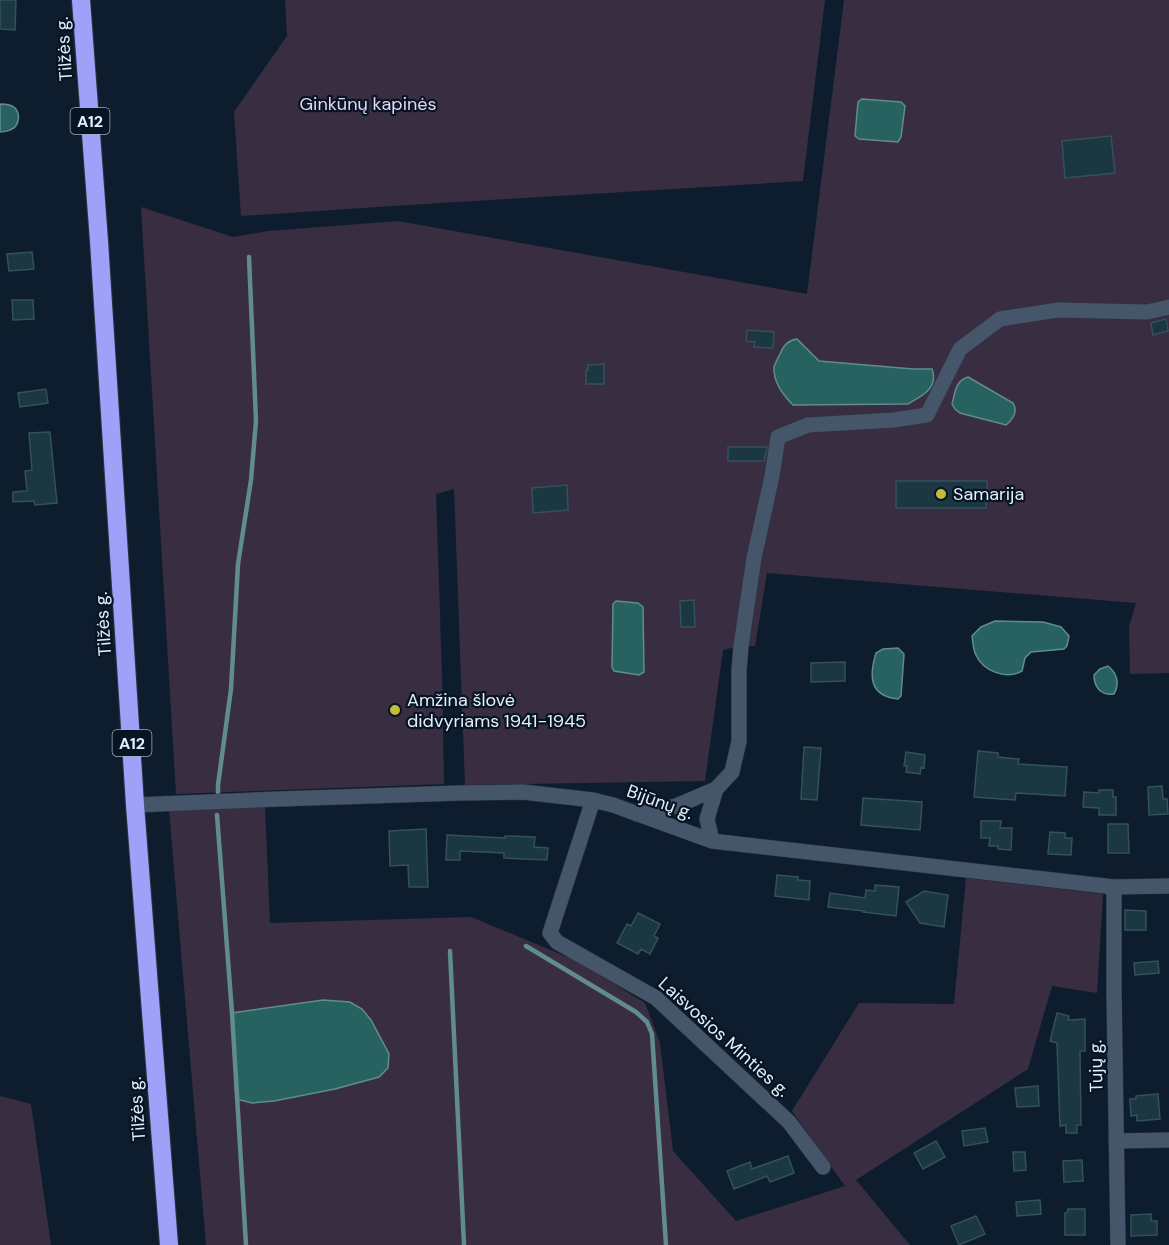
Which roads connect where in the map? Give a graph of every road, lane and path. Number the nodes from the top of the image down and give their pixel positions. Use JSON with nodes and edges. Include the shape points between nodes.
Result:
{"nodes":[{"id":1,"x":81,"y":0,"type":"edge"},
{"id":2,"x":1169,"y":307,"type":"edge"},
{"id":3,"x":716,"y":789,"type":"junction"},
{"id":4,"x":593,"y":800,"type":"junction"},
{"id":5,"x":135,"y":805,"type":"junction"},
{"id":6,"x":637,"y":814,"type":"junction"},
{"id":7,"x":712,"y":842,"type":"junction"},
{"id":8,"x":1169,"y":886,"type":"edge"},
{"id":9,"x":1114,"y":887,"type":"junction"},
{"id":10,"x":1169,"y":1140,"type":"edge"},
{"id":11,"x":1116,"y":1141,"type":"junction"},
{"id":12,"x":823,"y":1167,"type":"dead end"},
{"id":13,"x":169,"y":1245,"type":"edge"},
{"id":14,"x":1118,"y":1245,"type":"edge"}],
"edges":[{"from":1,"to":5,"type":"highway","name":"Tilžės g.","number":"A12"},
{"from":2,"to":3,"type":"street","via":[[1147,312],[1058,310],[1000,319],[960,349],[927,415],[808,425],[778,437],[741,646],[739,741],[732,772]]},
{"from":3,"to":6,"type":"street","via":[[676,806]]},
{"from":3,"to":7,"type":"street","via":[[706,819]]},
{"from":4,"to":5,"type":"street","name":"Bijūnų g.","via":[[523,792]]},
{"from":4,"to":6,"type":"street","name":"Bijūnų g."},
{"from":4,"to":12,"type":"street","name":"Laisvosios Minties g.","via":[[550,933],[556,942],[656,998],[789,1122]]},
{"from":5,"to":13,"type":"highway","name":"Tilžės g.","number":"A12"},
{"from":6,"to":7,"type":"street","name":"Bijūnų g."},
{"from":7,"to":9,"type":"street","name":"Bijūnų g."},
{"from":8,"to":9,"type":"street","name":"Bijūnų g."},
{"from":9,"to":11,"type":"street","name":"Tujų g."},
{"from":10,"to":11,"type":"street"},
{"from":11,"to":14,"type":"street","name":"Tujų g."}]}
